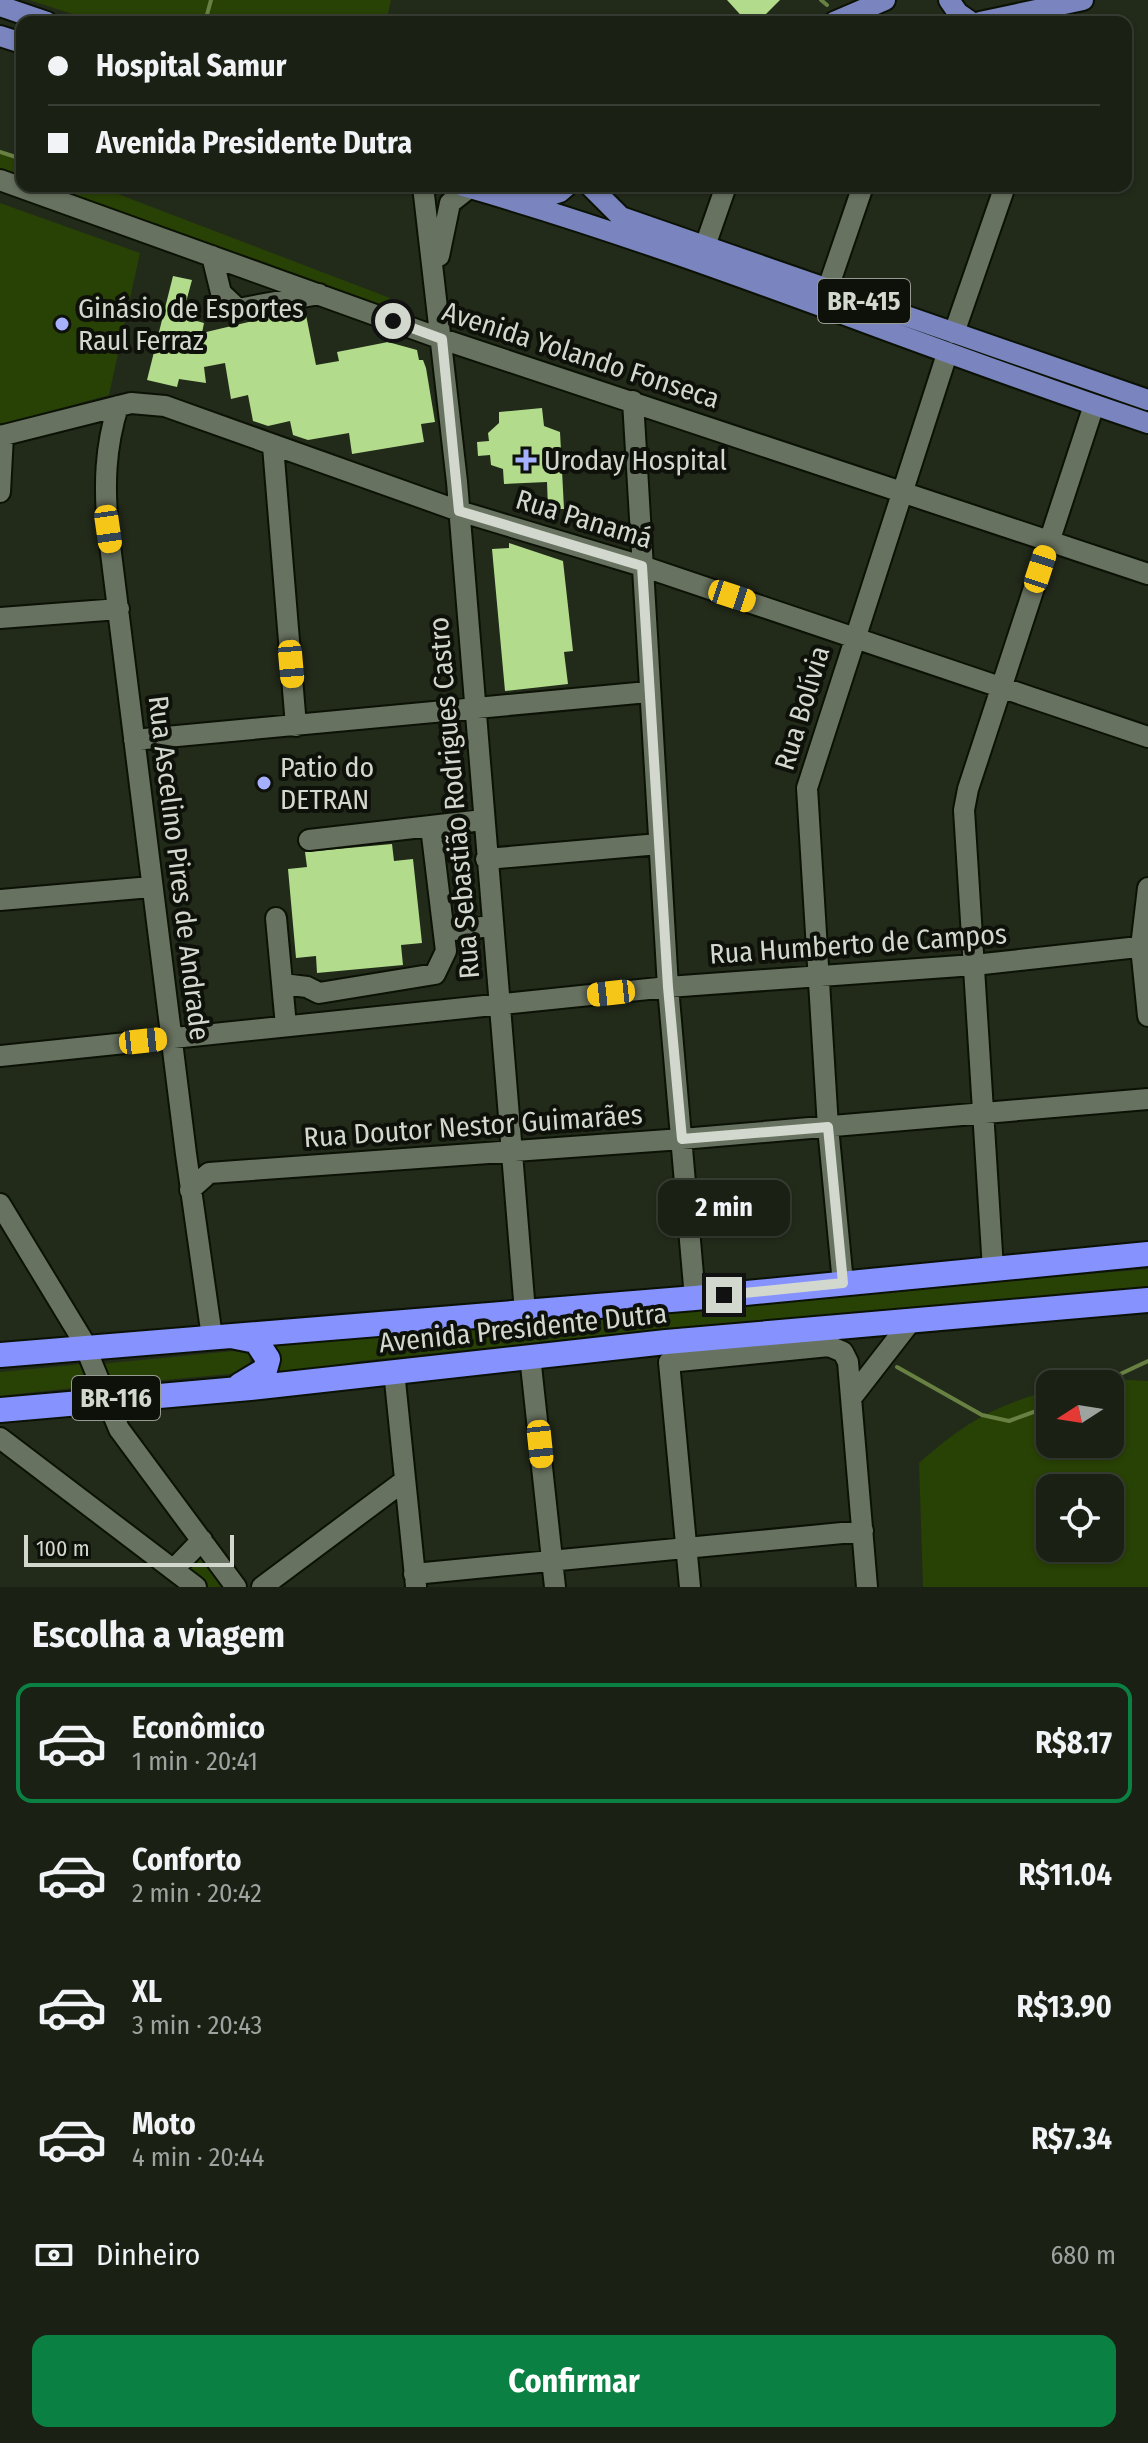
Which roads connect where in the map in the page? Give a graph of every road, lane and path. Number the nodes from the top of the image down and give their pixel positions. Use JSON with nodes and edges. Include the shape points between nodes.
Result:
{"nodes":[{"id":1,"x":885,"y":0,"type":"edge"},
{"id":2,"x":949,"y":0,"type":"edge"},
{"id":3,"x":1083,"y":0,"type":"edge"},
{"id":4,"x":2,"y":4,"type":"edge"},
{"id":5,"x":1055,"y":14,"type":"edge"},
{"id":6,"x":32,"y":16,"type":"edge"},
{"id":7,"x":848,"y":16,"type":"edge"},
{"id":8,"x":962,"y":16,"type":"edge"},
{"id":9,"x":33,"y":192,"type":"edge"},
{"id":10,"x":424,"y":192,"type":"edge"},
{"id":11,"x":461,"y":192,"type":"edge"},
{"id":12,"x":485,"y":192,"type":"edge"},
{"id":13,"x":560,"y":192,"type":"edge"},
{"id":14,"x":596,"y":192,"type":"edge"},
{"id":15,"x":724,"y":192,"type":"edge"},
{"id":16,"x":861,"y":192,"type":"edge"},
{"id":17,"x":1003,"y":192,"type":"edge"},
{"id":18,"x":526,"y":203,"type":"junction"},
{"id":19,"x":705,"y":246,"type":"junction"},
{"id":20,"x":212,"y":256,"type":"junction"},
{"id":21,"x":435,"y":280,"type":"junction"},
{"id":22,"x":828,"y":288,"type":"junction"},
{"id":23,"x":319,"y":294,"type":"junction"},
{"id":24,"x":954,"y":333,"type":"junction"},
{"id":25,"x":442,"y":339,"type":"junction"},
{"id":26,"x":947,"y":354,"type":"junction"},
{"id":27,"x":1148,"y":400,"type":"edge"},
{"id":28,"x":633,"y":401,"type":"junction"},
{"id":29,"x":1094,"y":405,"type":"junction"},
{"id":30,"x":118,"y":406,"type":"junction"},
{"id":31,"x":1148,"y":423,"type":"edge"},
{"id":32,"x":1,"y":435,"type":"edge"},
{"id":33,"x":273,"y":446,"type":"junction"},
{"id":34,"x":0,"y":492,"type":"edge"},
{"id":35,"x":900,"y":492,"type":"junction"},
{"id":36,"x":459,"y":511,"type":"junction"},
{"id":37,"x":1050,"y":539,"type":"junction"},
{"id":38,"x":642,"y":566,"type":"junction"},
{"id":39,"x":1148,"y":574,"type":"edge"},
{"id":40,"x":119,"y":609,"type":"junction"},
{"id":41,"x":0,"y":618,"type":"edge"},
{"id":42,"x":854,"y":636,"type":"junction"},
{"id":43,"x":1001,"y":689,"type":"junction"},
{"id":44,"x":648,"y":692,"type":"junction"},
{"id":45,"x":475,"y":710,"type":"junction"},
{"id":46,"x":296,"y":726,"type":"junction"},
{"id":47,"x":1148,"y":737,"type":"edge"},
{"id":48,"x":134,"y":740,"type":"junction"},
{"id":49,"x":483,"y":820,"type":"junction"},
{"id":50,"x":431,"y":827,"type":"junction"},
{"id":51,"x":309,"y":840,"type":"dead end"},
{"id":52,"x":659,"y":844,"type":"junction"},
{"id":53,"x":486,"y":859,"type":"junction"},
{"id":54,"x":151,"y":887,"type":"junction"},
{"id":55,"x":1148,"y":888,"type":"edge"},
{"id":56,"x":0,"y":900,"type":"edge"},
{"id":57,"x":276,"y":918,"type":"dead end"},
{"id":58,"x":492,"y":926,"type":"junction"},
{"id":59,"x":444,"y":931,"type":"junction"},
{"id":60,"x":1145,"y":947,"type":"edge"},
{"id":61,"x":974,"y":965,"type":"junction"},
{"id":62,"x":818,"y":974,"type":"junction"},
{"id":63,"x":283,"y":984,"type":"junction"},
{"id":64,"x":668,"y":987,"type":"junction"},
{"id":65,"x":498,"y":1005,"type":"junction"},
{"id":66,"x":1148,"y":1016,"type":"edge"},
{"id":67,"x":286,"y":1026,"type":"junction"},
{"id":68,"x":172,"y":1038,"type":"junction"},
{"id":69,"x":0,"y":1056,"type":"edge"},
{"id":70,"x":1148,"y":1099,"type":"edge"},
{"id":71,"x":985,"y":1113,"type":"junction"},
{"id":72,"x":828,"y":1127,"type":"junction"},
{"id":73,"x":682,"y":1139,"type":"junction"},
{"id":74,"x":513,"y":1149,"type":"junction"},
{"id":75,"x":190,"y":1190,"type":"junction"},
{"id":76,"x":0,"y":1204,"type":"edge"},
{"id":77,"x":1148,"y":1254,"type":"edge"},
{"id":78,"x":993,"y":1269,"type":"junction"},
{"id":79,"x":843,"y":1283,"type":"junction"},
{"id":80,"x":695,"y":1298,"type":"junction"},
{"id":81,"x":1148,"y":1300,"type":"edge"},
{"id":82,"x":525,"y":1312,"type":"junction"},
{"id":83,"x":911,"y":1321,"type":"junction"},
{"id":84,"x":219,"y":1336,"type":"junction"},
{"id":85,"x":86,"y":1349,"type":"junction"},
{"id":86,"x":1,"y":1355,"type":"edge"},
{"id":87,"x":530,"y":1356,"type":"junction"},
{"id":88,"x":394,"y":1371,"type":"junction"},
{"id":89,"x":223,"y":1388,"type":"junction"},
{"id":90,"x":852,"y":1397,"type":"junction"},
{"id":91,"x":106,"y":1399,"type":"junction"},
{"id":92,"x":3,"y":1409,"type":"edge"},
{"id":93,"x":0,"y":1438,"type":"edge"},
{"id":94,"x":404,"y":1481,"type":"junction"},
{"id":95,"x":863,"y":1531,"type":"junction"},
{"id":96,"x":202,"y":1540,"type":"junction"},
{"id":97,"x":686,"y":1548,"type":"junction"},
{"id":98,"x":552,"y":1560,"type":"junction"},
{"id":99,"x":174,"y":1569,"type":"junction"},
{"id":100,"x":415,"y":1580,"type":"edge"},
{"id":101,"x":196,"y":1587,"type":"edge"},
{"id":102,"x":236,"y":1587,"type":"edge"},
{"id":103,"x":262,"y":1587,"type":"edge"},
{"id":104,"x":555,"y":1587,"type":"edge"},
{"id":105,"x":690,"y":1587,"type":"edge"},
{"id":106,"x":867,"y":1587,"type":"edge"}],
"edges":[{"from":1,"to":7,"type":"main road"},
{"from":2,"to":8,"type":"main road"},
{"from":3,"to":5,"type":"main road"},
{"from":4,"to":6,"type":"main road"},
{"from":9,"to":20,"type":"street","name":"Avenida Yolando Fonseca"},
{"from":10,"to":21,"type":"street","name":"Rua Sebastião Rodrigues Castro"},
{"from":11,"to":21,"type":"street","name":"Rua Sebastião Rodrigues Castro","via":[[450,203]]},
{"from":12,"to":18,"type":"main road"},
{"from":13,"to":18,"type":"main road"},
{"from":14,"to":19,"type":"main road","number":"BR-415","via":[[621,217]]},
{"from":15,"to":19,"type":"street"},
{"from":16,"to":22,"type":"street"},
{"from":17,"to":24,"type":"street"},
{"from":18,"to":26,"type":"main road"},
{"from":19,"to":22,"type":"main road","number":"BR-415"},
{"from":20,"to":23,"type":"street","name":"Avenida Yolando Fonseca"},
{"from":20,"to":23,"type":"street","via":[[221,293],[238,309]]},
{"from":21,"to":25,"type":"street","name":"Rua Sebastião Rodrigues Castro"},
{"from":22,"to":24,"type":"main road","number":"BR-415"},
{"from":23,"to":25,"type":"street","name":"Avenida Yolando Fonseca"},
{"from":24,"to":27,"type":"main road","number":"BR-415"},
{"from":25,"to":28,"type":"street","name":"Avenida Yolando Fonseca"},
{"from":25,"to":36,"type":"street","name":"Rua Sebastião Rodrigues Castro"},
{"from":26,"to":29,"type":"main road"},
{"from":26,"to":35,"type":"street","name":"Rua Bolívia"},
{"from":28,"to":35,"type":"street","name":"Avenida Yolando Fonseca"},
{"from":28,"to":38,"type":"street"},
{"from":29,"to":31,"type":"main road"},
{"from":29,"to":37,"type":"street"},
{"from":30,"to":32,"type":"street","name":"Rua Panamá"},
{"from":30,"to":33,"type":"street","name":"Rua Panamá","via":[[165,406]]},
{"from":30,"to":40,"type":"street","name":"Rua Ascelino Pires de Andrade","via":[[104,483]]},
{"from":32,"to":34,"type":"street"},
{"from":33,"to":36,"type":"street","name":"Rua Panamá"},
{"from":33,"to":46,"type":"street"},
{"from":35,"to":37,"type":"street","name":"Avenida Yolando Fonseca"},
{"from":35,"to":42,"type":"street","name":"Rua Bolívia"},
{"from":36,"to":38,"type":"street","name":"Rua Panamá"},
{"from":36,"to":45,"type":"street","name":"Rua Sebastião Rodrigues Castro"},
{"from":37,"to":39,"type":"street","name":"Avenida Yolando Fonseca"},
{"from":37,"to":43,"type":"street"},
{"from":38,"to":42,"type":"street","name":"Rua Panamá"},
{"from":38,"to":44,"type":"street"},
{"from":40,"to":41,"type":"street"},
{"from":40,"to":48,"type":"street","name":"Rua Ascelino Pires de Andrade"},
{"from":42,"to":43,"type":"street","name":"Rua Panamá"},
{"from":42,"to":62,"type":"street","name":"Rua Bolívia","via":[[807,788]]},
{"from":43,"to":47,"type":"street","name":"Rua Panamá"},
{"from":43,"to":61,"type":"street","via":[[964,810]]},
{"from":44,"to":45,"type":"street"},
{"from":44,"to":52,"type":"street"},
{"from":45,"to":46,"type":"street"},
{"from":45,"to":49,"type":"street","name":"Rua Sebastião Rodrigues Castro"},
{"from":46,"to":48,"type":"street"},
{"from":48,"to":54,"type":"street","name":"Rua Ascelino Pires de Andrade"},
{"from":49,"to":50,"type":"street"},
{"from":49,"to":53,"type":"street","name":"Rua Sebastião Rodrigues Castro"},
{"from":50,"to":51,"type":"street"},
{"from":50,"to":59,"type":"street"},
{"from":52,"to":53,"type":"street"},
{"from":52,"to":64,"type":"street"},
{"from":53,"to":58,"type":"street","name":"Rua Sebastião Rodrigues Castro"},
{"from":54,"to":56,"type":"street"},
{"from":54,"to":68,"type":"street","name":"Rua Ascelino Pires de Andrade"},
{"from":55,"to":60,"type":"street"},
{"from":57,"to":63,"type":"street"},
{"from":58,"to":59,"type":"street"},
{"from":58,"to":65,"type":"street","name":"Rua Sebastião Rodrigues Castro"},
{"from":59,"to":63,"type":"street","via":[[446,951],[435,974],[319,993]]},
{"from":60,"to":61,"type":"street","name":"Rua Humberto de Campos"},
{"from":60,"to":66,"type":"street"},
{"from":61,"to":62,"type":"street","name":"Rua Humberto de Campos"},
{"from":61,"to":71,"type":"street"},
{"from":62,"to":64,"type":"street","name":"Rua Humberto de Campos"},
{"from":62,"to":72,"type":"street","name":"Rua Bolívia"},
{"from":63,"to":67,"type":"street"},
{"from":64,"to":65,"type":"street","name":"Rua Humberto de Campos"},
{"from":64,"to":73,"type":"street"},
{"from":65,"to":67,"type":"street","name":"Rua Humberto de Campos"},
{"from":65,"to":74,"type":"street","name":"Rua Sebastião Rodrigues Castro"},
{"from":67,"to":68,"type":"street","name":"Rua Humberto de Campos"},
{"from":68,"to":69,"type":"street","name":"Rua Humberto de Campos"},
{"from":68,"to":75,"type":"street","name":"Rua Ascelino Pires de Andrade"},
{"from":70,"to":71,"type":"street","name":"Rua Doutor Nestor Guimarães"},
{"from":71,"to":72,"type":"street","name":"Rua Doutor Nestor Guimarães"},
{"from":71,"to":78,"type":"street"},
{"from":72,"to":73,"type":"street","name":"Rua Doutor Nestor Guimarães"},
{"from":72,"to":79,"type":"street","name":"Rua Bolívia"},
{"from":73,"to":74,"type":"street","name":"Rua Doutor Nestor Guimarães"},
{"from":73,"to":80,"type":"street"},
{"from":74,"to":75,"type":"street","name":"Rua Doutor Nestor Guimarães","via":[[209,1173]]},
{"from":74,"to":82,"type":"street","name":"Rua Sebastião Rodrigues Castro"},
{"from":75,"to":84,"type":"street","name":"Rua Ascelino Pires de Andrade"},
{"from":76,"to":85,"type":"street"},
{"from":77,"to":78,"type":"highway","name":"Avenida Presidente Dutra"},
{"from":78,"to":79,"type":"highway","name":"Avenida Presidente Dutra"},
{"from":79,"to":80,"type":"highway","name":"Avenida Presidente Dutra"},
{"from":80,"to":82,"type":"highway","name":"Avenida Presidente Dutra"},
{"from":81,"to":83,"type":"highway","name":"Avenida Presidente Dutra","number":"BR-116"},
{"from":82,"to":84,"type":"highway","name":"Avenida Presidente Dutra"},
{"from":83,"to":87,"type":"highway","name":"Avenida Presidente Dutra","number":"BR-116"},
{"from":83,"to":90,"type":"street"},
{"from":84,"to":85,"type":"highway","name":"Avenida Presidente Dutra"},
{"from":84,"to":89,"type":"highway","via":[[256,1341],[268,1359],[257,1378]]},
{"from":85,"to":86,"type":"highway","name":"Avenida Presidente Dutra"},
{"from":85,"to":91,"type":"street"},
{"from":87,"to":88,"type":"highway","name":"Avenida Presidente Dutra","number":"BR-116"},
{"from":87,"to":98,"type":"street"},
{"from":88,"to":89,"type":"highway","name":"Avenida Presidente Dutra","number":"BR-116"},
{"from":88,"to":94,"type":"street"},
{"from":89,"to":91,"type":"highway","name":"Avenida Presidente Dutra","number":"BR-116"},
{"from":90,"to":95,"type":"street"},
{"from":90,"to":97,"type":"street","via":[[848,1362],[843,1352],[829,1346],[671,1360]]},
{"from":91,"to":92,"type":"highway","name":"Avenida Presidente Dutra","number":"BR-116"},
{"from":91,"to":96,"type":"street","via":[[119,1429]]},
{"from":93,"to":99,"type":"street"},
{"from":94,"to":100,"type":"street"},
{"from":94,"to":103,"type":"street"},
{"from":95,"to":97,"type":"street"},
{"from":95,"to":106,"type":"street"},
{"from":96,"to":99,"type":"street"},
{"from":96,"to":102,"type":"street"},
{"from":97,"to":98,"type":"street"},
{"from":97,"to":105,"type":"street"},
{"from":98,"to":100,"type":"street"},
{"from":98,"to":104,"type":"street"},
{"from":99,"to":101,"type":"street"}]}
